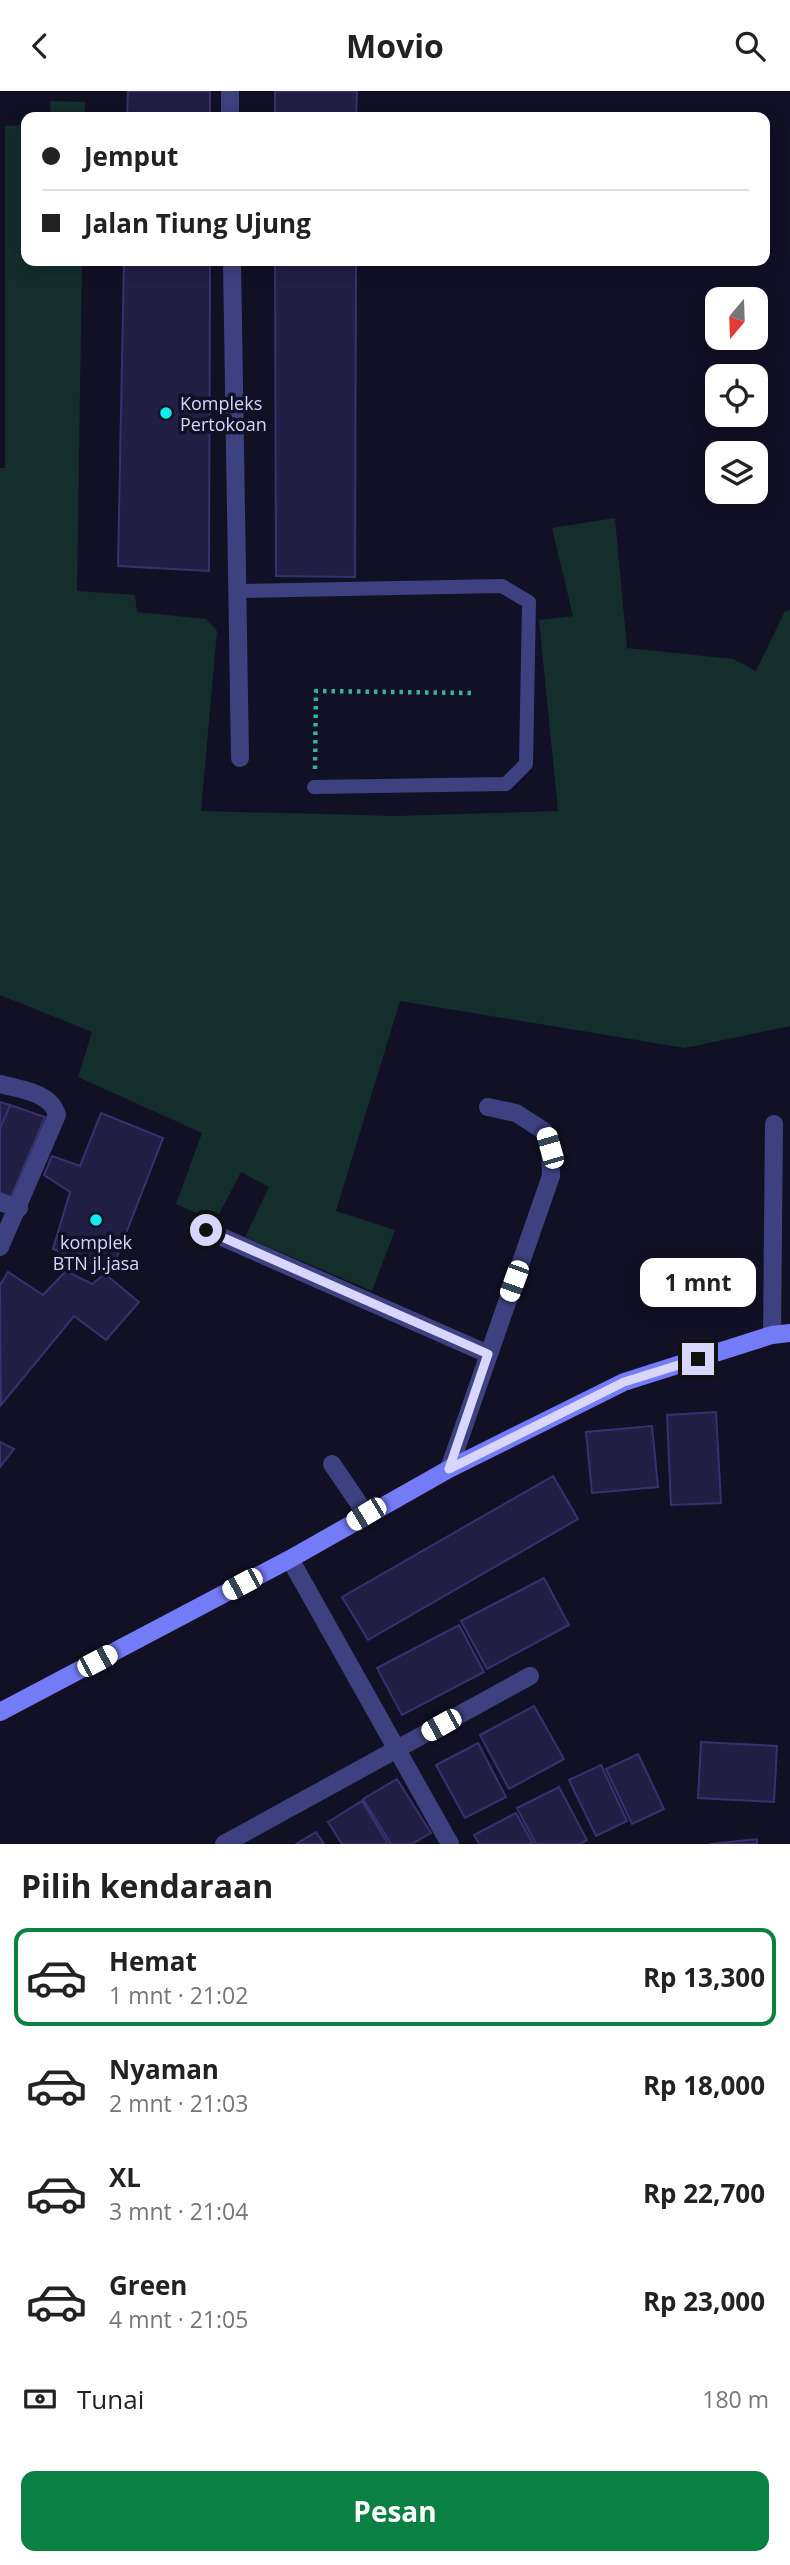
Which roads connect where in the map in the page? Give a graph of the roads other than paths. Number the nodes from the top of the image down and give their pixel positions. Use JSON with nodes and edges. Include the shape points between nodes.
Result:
{"nodes":[{"id":1,"x":230,"y":91,"type":"edge"},
{"id":2,"x":230,"y":112,"type":"edge"},
{"id":3,"x":232,"y":266,"type":"edge"},
{"id":4,"x":237,"y":591,"type":"junction"},
{"id":5,"x":240,"y":758,"type":"dead end"},
{"id":6,"x":314,"y":787,"type":"road end"},
{"id":7,"x":0,"y":1084,"type":"edge"},
{"id":8,"x":488,"y":1107,"type":"dead end"},
{"id":9,"x":774,"y":1124,"type":"dead end"},
{"id":10,"x":0,"y":1202,"type":"edge"},
{"id":11,"x":19,"y":1208,"type":"junction"},
{"id":12,"x":206,"y":1230,"type":"dead end"},
{"id":13,"x":0,"y":1247,"type":"edge"},
{"id":14,"x":781,"y":1334,"type":"edge"},
{"id":15,"x":488,"y":1354,"type":"junction"},
{"id":16,"x":332,"y":1464,"type":"dead end"},
{"id":17,"x":449,"y":1469,"type":"junction"},
{"id":18,"x":366,"y":1514,"type":"junction"},
{"id":19,"x":290,"y":1559,"type":"junction"},
{"id":20,"x":530,"y":1676,"type":"dead end"},
{"id":21,"x":0,"y":1712,"type":"edge"},
{"id":22,"x":396,"y":1750,"type":"junction"},
{"id":23,"x":224,"y":1844,"type":"edge"},
{"id":24,"x":450,"y":1844,"type":"edge"}],
"edges":[{"from":1,"to":2,"type":"street"},
{"from":3,"to":4,"type":"street"},
{"from":4,"to":5,"type":"street"},
{"from":4,"to":6,"type":"lane","via":[[502,586],[529,602],[526,764],[520,772],[506,784]]},
{"from":7,"to":11,"type":"street","via":[[47,1098],[57,1115]]},
{"from":8,"to":15,"type":"street","via":[[516,1113],[544,1131],[551,1176]]},
{"from":9,"to":14,"type":"street"},
{"from":10,"to":11,"type":"street"},
{"from":11,"to":13,"type":"street"},
{"from":12,"to":15,"type":"street"},
{"from":14,"to":17,"type":"street","via":[[624,1382]]},
{"from":15,"to":17,"type":"street"},
{"from":16,"to":18,"type":"street"},
{"from":17,"to":18,"type":"street"},
{"from":18,"to":19,"type":"street"},
{"from":19,"to":21,"type":"street"},
{"from":19,"to":22,"type":"street"},
{"from":20,"to":22,"type":"street"},
{"from":22,"to":23,"type":"street"},
{"from":22,"to":24,"type":"street"}]}
